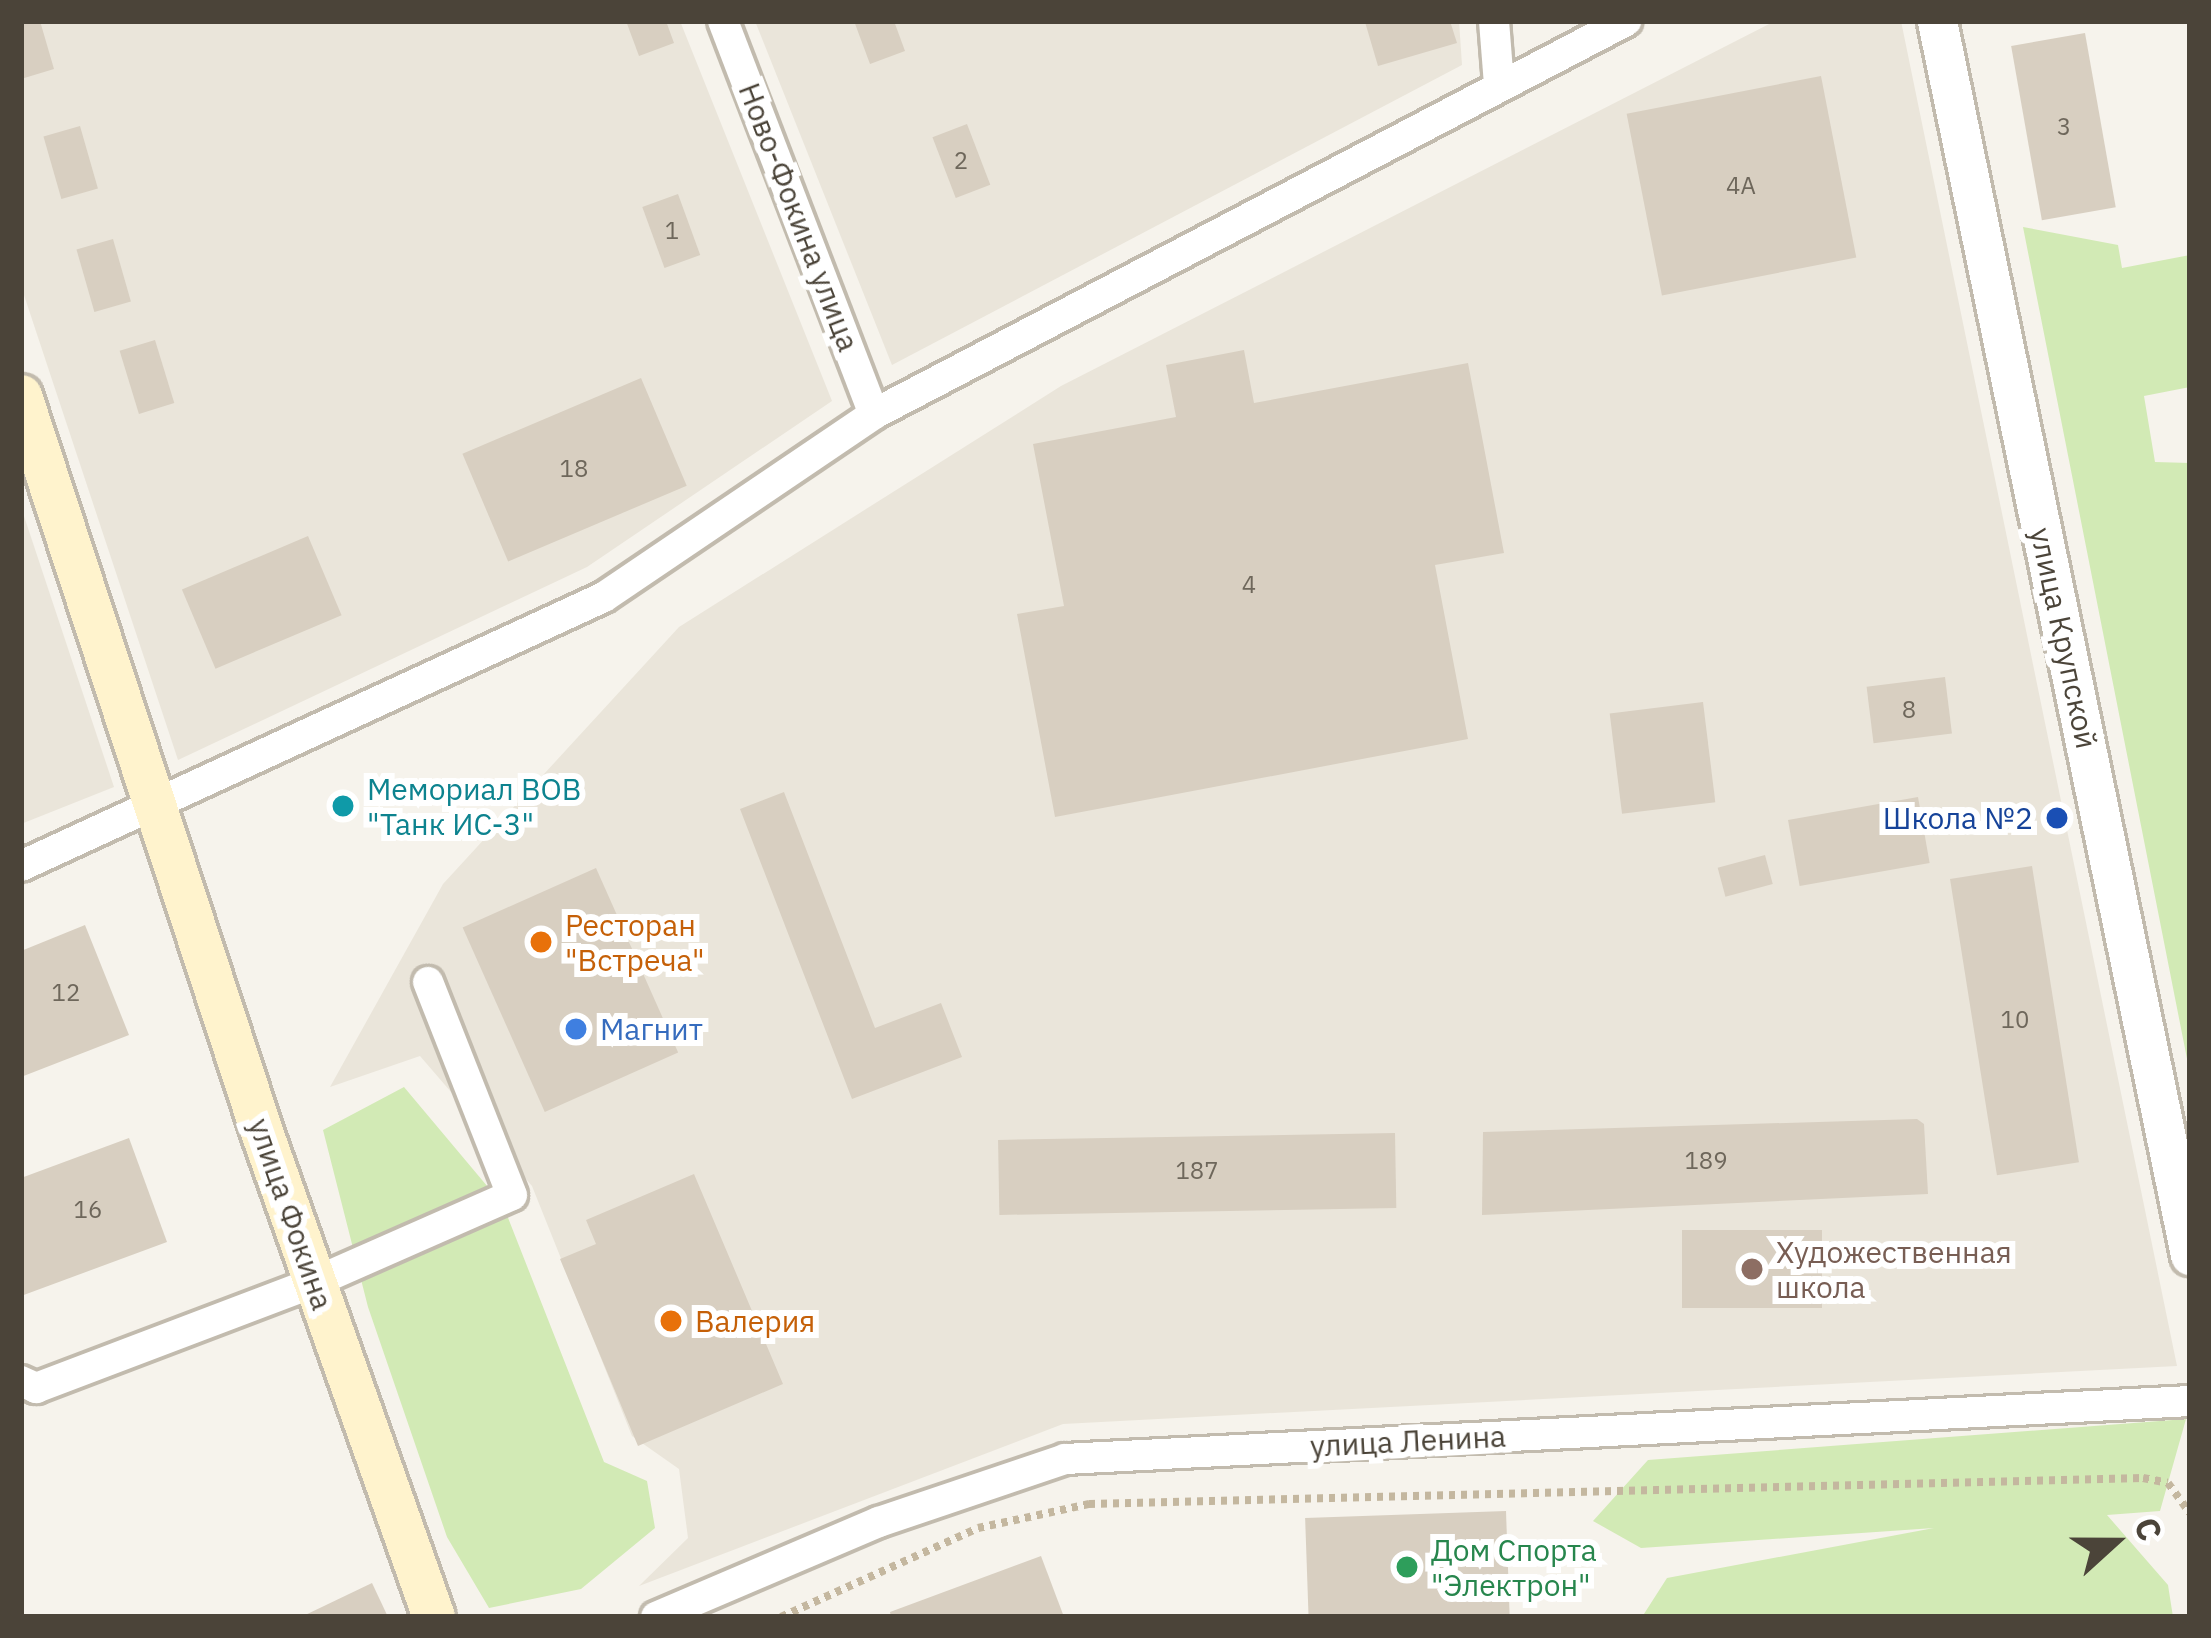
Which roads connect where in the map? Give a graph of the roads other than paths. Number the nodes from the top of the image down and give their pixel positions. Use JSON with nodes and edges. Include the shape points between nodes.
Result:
{"nodes":[{"id":1,"x":723,"y":21,"type":"edge"},
{"id":2,"x":1494,"y":21,"type":"edge"},
{"id":3,"x":1626,"y":21,"type":"edge"},
{"id":4,"x":1937,"y":21,"type":"edge"},
{"id":5,"x":1498,"y":85,"type":"junction"},
{"id":6,"x":21,"y":396,"type":"edge"},
{"id":7,"x":874,"y":414,"type":"junction"},
{"id":8,"x":157,"y":808,"type":"junction"},
{"id":9,"x":21,"y":866,"type":"edge"},
{"id":10,"x":428,"y":982,"type":"dead end"},
{"id":11,"x":2190,"y":1255,"type":"edge"},
{"id":12,"x":315,"y":1282,"type":"junction"},
{"id":13,"x":21,"y":1381,"type":"edge"},
{"id":14,"x":2190,"y":1400,"type":"edge"},
{"id":15,"x":434,"y":1617,"type":"edge"},
{"id":16,"x":656,"y":1617,"type":"edge"}],
"edges":[{"from":1,"to":7,"type":"street","name":"Ново-Фокина улица"},
{"from":2,"to":5,"type":"street"},
{"from":3,"to":5,"type":"street"},
{"from":4,"to":11,"type":"street","name":"улица Крупской"},
{"from":5,"to":7,"type":"street"},
{"from":6,"to":8,"type":"main road","name":"улица Фокина"},
{"from":7,"to":8,"type":"street","via":[[604,597]]},
{"from":8,"to":9,"type":"street"},
{"from":8,"to":12,"type":"main road","name":"улица Фокина"},
{"from":10,"to":12,"type":"street","via":[[512,1195]]},
{"from":12,"to":13,"type":"street","via":[[36,1388]]},
{"from":12,"to":15,"type":"main road","name":"улица Фокина"},
{"from":14,"to":16,"type":"street","name":"улица Ленина","via":[[1065,1459],[879,1522]]}]}
